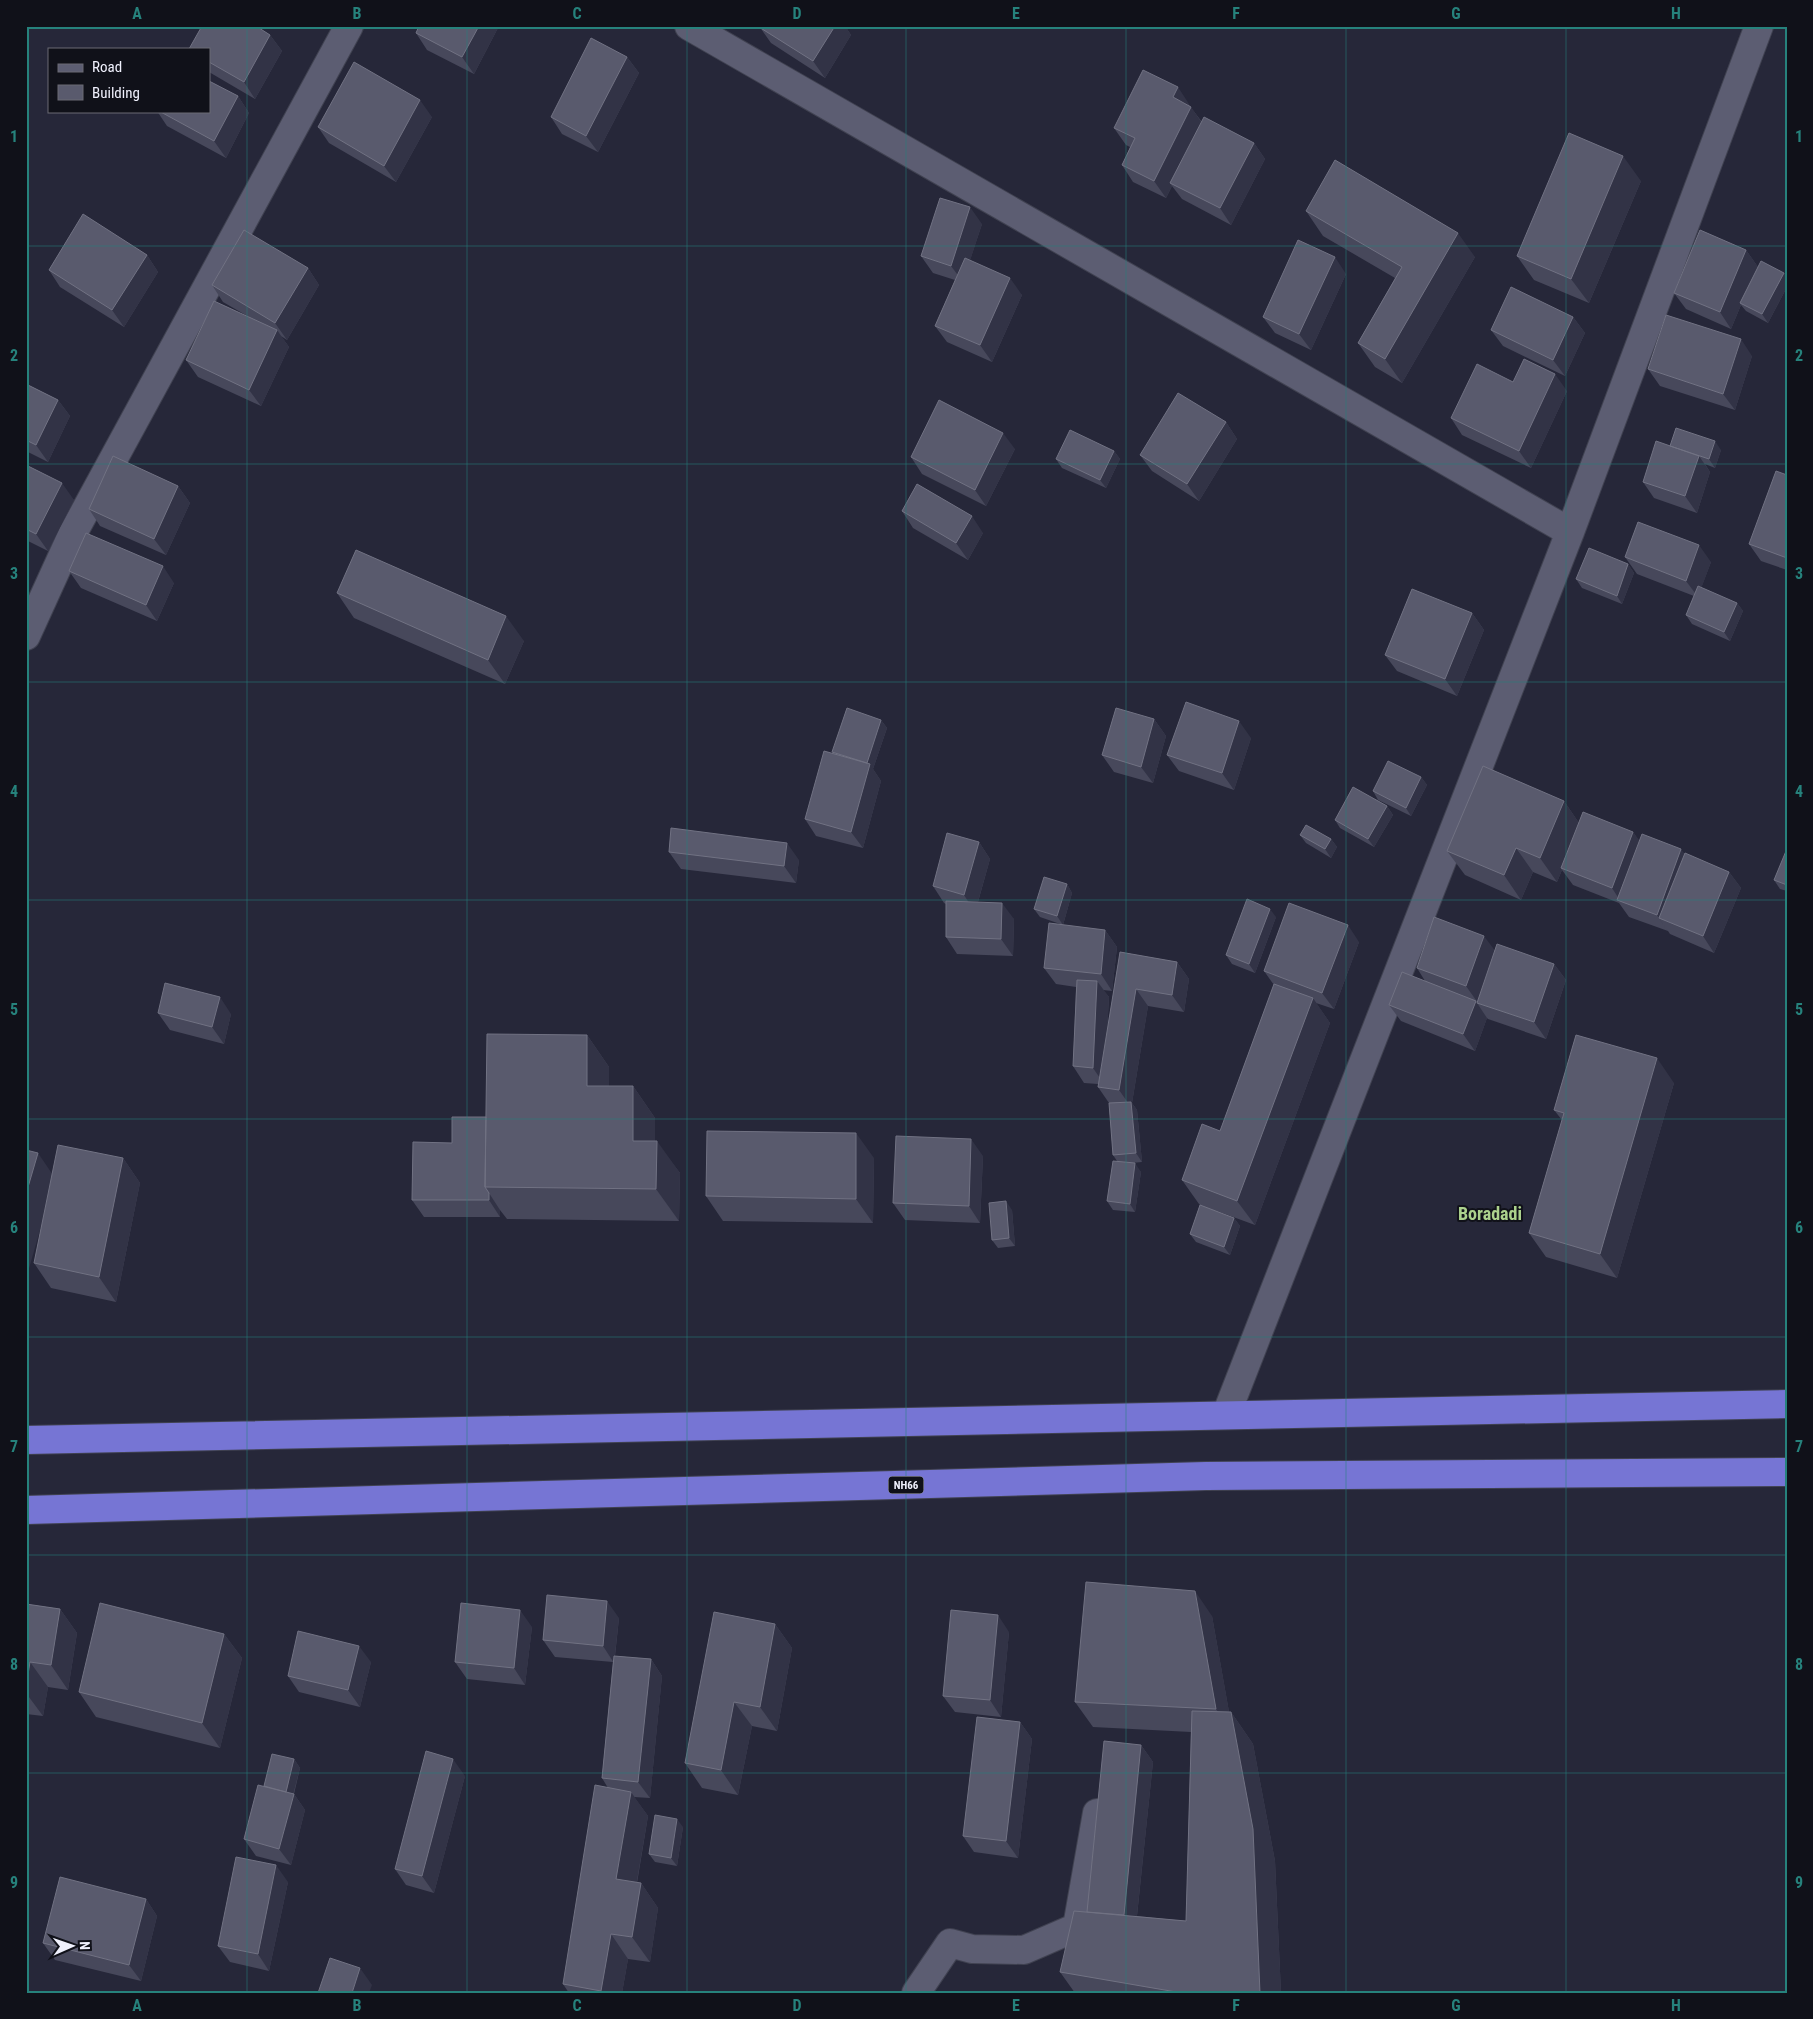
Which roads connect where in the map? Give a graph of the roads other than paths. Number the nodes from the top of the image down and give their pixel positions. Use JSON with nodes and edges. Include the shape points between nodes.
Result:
{"nodes":[{"id":1,"x":348,"y":26,"type":"edge"},
{"id":2,"x":689,"y":26,"type":"edge"},
{"id":3,"x":1759,"y":26,"type":"edge"},
{"id":4,"x":1570,"y":532,"type":"junction"},
{"id":5,"x":26,"y":636,"type":"edge"},
{"id":6,"x":1787,"y":1404,"type":"edge"},
{"id":7,"x":1226,"y":1416,"type":"junction"},
{"id":8,"x":26,"y":1440,"type":"edge"},
{"id":9,"x":1787,"y":1472,"type":"edge"},
{"id":10,"x":26,"y":1510,"type":"edge"},
{"id":11,"x":1097,"y":1812,"type":"edge"},
{"id":12,"x":916,"y":1993,"type":"edge"}],
"edges":[{"from":1,"to":5,"type":"street","via":[[72,535]]},
{"from":2,"to":4,"type":"street"},
{"from":3,"to":4,"type":"street"},
{"from":4,"to":7,"type":"street"},
{"from":6,"to":7,"type":"highway"},
{"from":7,"to":8,"type":"highway"},
{"from":9,"to":10,"type":"highway","number":"NH66","via":[[1206,1476]]},
{"from":11,"to":12,"type":"street","via":[[1078,1928],[1024,1950],[972,1949],[950,1943]]}]}
